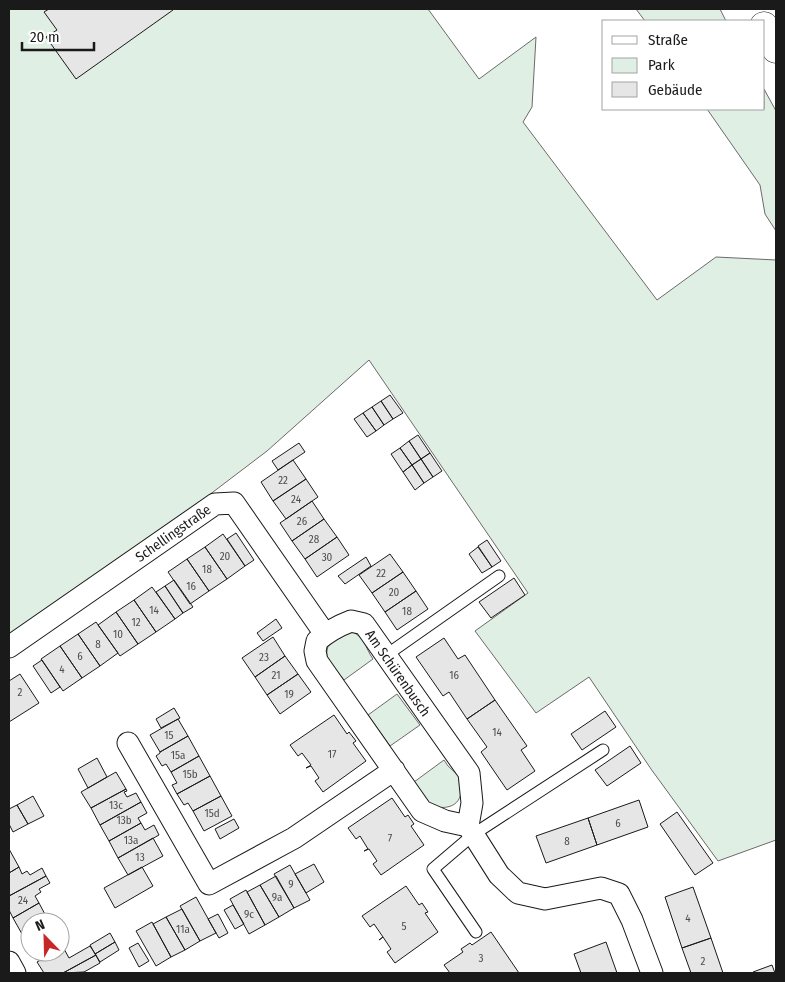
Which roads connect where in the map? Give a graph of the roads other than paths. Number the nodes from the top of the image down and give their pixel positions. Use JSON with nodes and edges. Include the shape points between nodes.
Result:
{"nodes":[{"id":1,"x":754,"y":9,"type":"edge"},
{"id":2,"x":760,"y":20,"type":"edge"},
{"id":3,"x":765,"y":28,"type":"edge"},
{"id":4,"x":776,"y":49,"type":"edge"},
{"id":5,"x":500,"y":576,"type":"dead end"},
{"id":6,"x":325,"y":634,"type":"junction"},
{"id":7,"x":9,"y":647,"type":"edge"},
{"id":8,"x":385,"y":656,"type":"junction"},
{"id":9,"x":128,"y":743,"type":"dead end"},
{"id":10,"x":603,"y":750,"type":"dead end"},
{"id":11,"x":394,"y":770,"type":"junction"},
{"id":12,"x":471,"y":830,"type":"junction"},
{"id":13,"x":476,"y":932,"type":"dead end"},
{"id":14,"x":9,"y":962,"type":"edge"},
{"id":15,"x":15,"y":973,"type":"edge"},
{"id":16,"x":652,"y":973,"type":"edge"}],
"edges":[{"from":1,"to":2,"type":"main road"},
{"from":3,"to":4,"type":"main road"},
{"from":5,"to":8,"type":"lane"},
{"from":6,"to":7,"type":"street","name":"Schellingstraße","via":[[234,503],[214,504]]},
{"from":6,"to":8,"type":"street","name":"Am Schürenbusch","via":[[351,622],[364,624]]},
{"from":6,"to":11,"type":"street","via":[[317,642],[317,661]]},
{"from":8,"to":12,"type":"street","name":"Am Schürenbusch","via":[[469,773]]},
{"from":9,"to":11,"type":"street","via":[[209,884],[294,838]]},
{"from":10,"to":12,"type":"lane"},
{"from":11,"to":12,"type":"street","via":[[422,811]]},
{"from":12,"to":13,"type":"lane","via":[[433,869]]},
{"from":12,"to":16,"type":"street","via":[[499,875],[518,893],[545,899],[601,888],[619,894]]},
{"from":14,"to":15,"type":"street"}]}
